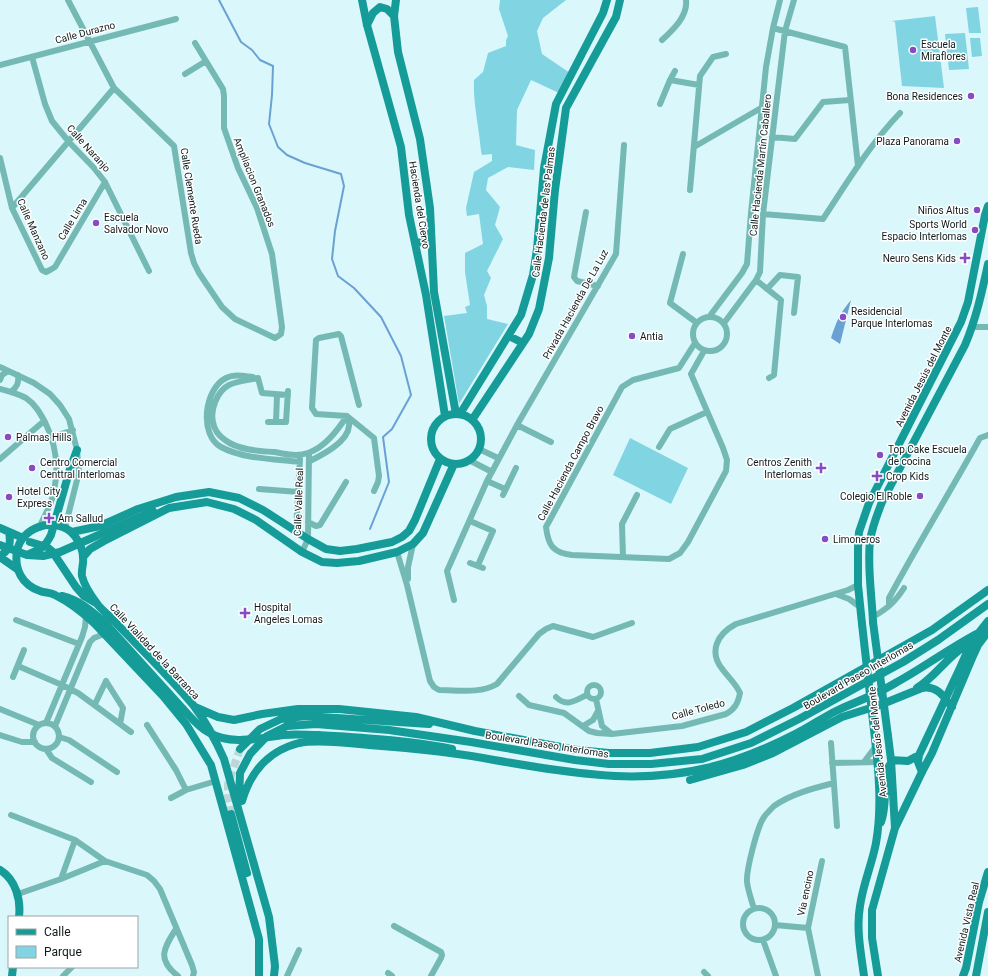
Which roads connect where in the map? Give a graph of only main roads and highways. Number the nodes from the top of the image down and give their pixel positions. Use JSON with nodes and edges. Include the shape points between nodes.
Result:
{"nodes":[{"id":1,"x":362,"y":0,"type":"edge"},
{"id":2,"x":396,"y":0,"type":"edge"},
{"id":3,"x":607,"y":0,"type":"edge"},
{"id":4,"x":620,"y":0,"type":"edge"},
{"id":5,"x":394,"y":16,"type":"junction"},
{"id":6,"x":366,"y":25,"type":"junction"},
{"id":7,"x":988,"y":206,"type":"edge"},
{"id":8,"x":431,"y":241,"type":"junction"},
{"id":9,"x":414,"y":243,"type":"junction"},
{"id":10,"x":988,"y":264,"type":"edge"},
{"id":11,"x":509,"y":336,"type":"junction"},
{"id":12,"x":523,"y":343,"type":"junction"},
{"id":13,"x":458,"y":414,"type":"junction"},
{"id":14,"x":445,"y":416,"type":"junction"},
{"id":15,"x":472,"y":420,"type":"junction"},
{"id":16,"x":78,"y":450,"type":"road end"},
{"id":17,"x":440,"y":459,"type":"junction"},
{"id":18,"x":454,"y":464,"type":"junction"},
{"id":19,"x":886,"y":469,"type":"junction"},
{"id":20,"x":897,"y":473,"type":"junction"},
{"id":21,"x":169,"y":508,"type":"junction"},
{"id":22,"x":100,"y":526,"type":"junction"},
{"id":23,"x":0,"y":528,"type":"edge"},
{"id":24,"x":69,"y":530,"type":"junction"},
{"id":25,"x":9,"y":532,"type":"junction"},
{"id":26,"x":27,"y":540,"type":"junction"},
{"id":27,"x":104,"y":541,"type":"junction"},
{"id":28,"x":0,"y":545,"type":"edge"},
{"id":29,"x":27,"y":555,"type":"junction"},
{"id":30,"x":0,"y":556,"type":"edge"},
{"id":31,"x":83,"y":557,"type":"junction"},
{"id":32,"x":17,"y":569,"type":"junction"},
{"id":33,"x":988,"y":590,"type":"edge"},
{"id":34,"x":53,"y":594,"type":"junction"},
{"id":35,"x":988,"y":604,"type":"edge"},
{"id":36,"x":98,"y":605,"type":"junction"},
{"id":37,"x":988,"y":621,"type":"edge"},
{"id":38,"x":988,"y":628,"type":"edge"},
{"id":39,"x":988,"y":632,"type":"edge"},
{"id":40,"x":978,"y":633,"type":"junction"},
{"id":41,"x":972,"y":641,"type":"junction"},
{"id":42,"x":945,"y":652,"type":"junction"},
{"id":43,"x":953,"y":655,"type":"junction"},
{"id":44,"x":960,"y":668,"type":"junction"},
{"id":45,"x":911,"y":691,"type":"junction"},
{"id":46,"x":945,"y":699,"type":"junction"},
{"id":47,"x":194,"y":707,"type":"junction"},
{"id":48,"x":952,"y":707,"type":"junction"},
{"id":49,"x":446,"y":725,"type":"junction"},
{"id":50,"x":471,"y":742,"type":"junction"},
{"id":51,"x":431,"y":744,"type":"junction"},
{"id":52,"x":218,"y":747,"type":"junction"},
{"id":53,"x":240,"y":749,"type":"tunnel mouth"},
{"id":54,"x":204,"y":754,"type":"junction"},
{"id":55,"x":919,"y":755,"type":"junction"},
{"id":56,"x":493,"y":760,"type":"junction"},
{"id":57,"x":891,"y":760,"type":"junction"},
{"id":58,"x":922,"y":772,"type":"junction"},
{"id":59,"x":690,"y":780,"type":"dead end"},
{"id":60,"x":239,"y":809,"type":"junction"},
{"id":61,"x":231,"y":814,"type":"tunnel mouth"},
{"id":62,"x":895,"y":828,"type":"junction"},
{"id":63,"x":878,"y":830,"type":"junction"},
{"id":64,"x":0,"y":870,"type":"edge"},
{"id":65,"x":988,"y":872,"type":"edge"},
{"id":66,"x":988,"y":912,"type":"edge"},
{"id":67,"x":19,"y":916,"type":"edge"},
{"id":68,"x":257,"y":930,"type":"junction"},
{"id":69,"x":259,"y":976,"type":"edge"},
{"id":70,"x":274,"y":976,"type":"edge"},
{"id":71,"x":864,"y":976,"type":"edge"},
{"id":72,"x":878,"y":976,"type":"edge"},
{"id":73,"x":963,"y":976,"type":"edge"},
{"id":74,"x":976,"y":976,"type":"edge"}],
"edges":[{"from":1,"to":6,"type":"main road","name":"Hacienda del Ciervo"},
{"from":2,"to":5,"type":"main road","name":"Hacienda del Ciervo"},
{"from":3,"to":11,"type":"main road","name":"Calle Hacienda de las Palmas","via":[[603,13],[556,104],[544,168],[533,275],[521,315]]},
{"from":4,"to":12,"type":"main road","name":"Calle Hacienda de las Palmas","via":[[616,17],[566,108],[549,258],[539,310]]},
{"from":5,"to":6,"type":"main road","via":[[387,9],[380,7]]},
{"from":5,"to":8,"type":"main road","name":"Hacienda del Ciervo","via":[[398,52],[420,138],[430,208]]},
{"from":6,"to":9,"type":"main road","name":"Hacienda del Ciervo","via":[[400,147]]},
{"from":7,"to":19,"type":"main road","name":"Avenida Jesús del Monte","via":[[968,302],[961,322]]},
{"from":8,"to":9,"type":"main road"},
{"from":8,"to":13,"type":"main road","name":"Hacienda del Ciervo","via":[[434,292]]},
{"from":9,"to":14,"type":"main road","name":"Hacienda del Ciervo","via":[[426,295]]},
{"from":10,"to":20,"type":"main road","name":"Avenida Jesús del Monte","via":[[972,327]]},
{"from":11,"to":12,"type":"main road"},
{"from":11,"to":13,"type":"main road","name":"Calle Hacienda de las Palmas"},
{"from":12,"to":15,"type":"main road","name":"Calle Hacienda de las Palmas"},
{"from":13,"to":14,"type":"main road"},
{"from":13,"to":15,"type":"main road"},
{"from":14,"to":17,"type":"main road","via":[[437,422],[431,436],[433,451]]},
{"from":15,"to":18,"type":"main road","via":[[480,433],[479,449],[469,460]]},
{"from":16,"to":29,"type":"main road","bridge":true,"via":[[51,535],[46,545]]},
{"from":17,"to":18,"type":"main road"},
{"from":17,"to":22,"type":"main road","via":[[409,531],[392,542],[357,549],[326,549],[239,498],[209,492],[170,499],[138,509]]},
{"from":18,"to":21,"type":"main road","via":[[423,534],[413,544],[397,552],[337,564],[322,562],[302,552],[256,520],[234,509],[207,502]]},
{"from":19,"to":20,"type":"main road"},
{"from":19,"to":63,"type":"main road","name":"Avenida Jesús del Monte","bridge":true,"via":[[869,503],[859,532],[858,548],[860,607],[878,762]]},
{"from":20,"to":57,"type":"main road","name":"Avenida Jesús del Monte","bridge":true,"via":[[874,521],[869,558],[873,620]]},
{"from":21,"to":27,"type":"main road"},
{"from":21,"to":29,"type":"main road","bridge":true,"via":[[153,511],[60,552],[42,556]]},
{"from":22,"to":24,"type":"main road"},
{"from":22,"to":27,"type":"main road","via":[[97,532]]},
{"from":23,"to":25,"type":"main road"},
{"from":24,"to":26,"type":"main road","via":[[53,525],[40,526]]},
{"from":24,"to":31,"type":"main road","name":"Calle Vialidad de la Barranca","via":[[79,543]]},
{"from":25,"to":26,"type":"main road"},
{"from":25,"to":30,"type":"main road","via":[[9,547]]},
{"from":26,"to":32,"type":"main road","via":[[18,547]]},
{"from":26,"to":36,"type":"main road","via":[[52,551],[76,587]]},
{"from":27,"to":31,"type":"main road","via":[[90,549]]},
{"from":28,"to":29,"type":"main road","bridge":true},
{"from":30,"to":32,"type":"main road"},
{"from":31,"to":36,"type":"main road","name":"Calle Vialidad de la Barranca","via":[[84,582]]},
{"from":32,"to":34,"type":"main road","via":[[22,579],[31,587]]},
{"from":33,"to":49,"type":"main road","name":"Boulevard Paseo Interlomas","via":[[932,630],[793,708],[746,732],[698,747],[650,753],[609,753],[577,750]]},
{"from":34,"to":51,"type":"main road","bridge":true,"via":[[71,598],[92,611],[208,733],[229,740],[318,735]]},
{"from":34,"to":54,"type":"main road","via":[[86,616],[163,696],[186,724]]},
{"from":35,"to":50,"type":"main road","name":"Boulevard Paseo Interlomas","via":[[903,662],[799,719],[751,743],[702,759],[651,764],[609,764]]},
{"from":36,"to":47,"type":"main road","name":"Calle Vialidad de la Barranca"},
{"from":37,"to":40,"type":"main road"},
{"from":38,"to":40,"type":"main road"},
{"from":39,"to":48,"type":"main road","via":[[978,645]]},
{"from":40,"to":41,"type":"main road"},
{"from":40,"to":42,"type":"main road"},
{"from":41,"to":43,"type":"main road"},
{"from":41,"to":44,"type":"main road"},
{"from":42,"to":43,"type":"main road"},
{"from":42,"to":56,"type":"main road","via":[[870,697],[838,710],[797,733],[740,759],[711,768],[663,776],[615,776]]},
{"from":43,"to":44,"type":"main road"},
{"from":43,"to":45,"type":"main road","via":[[933,676]]},
{"from":44,"to":46,"type":"main road"},
{"from":45,"to":46,"type":"main road","via":[[932,688],[940,692]]},
{"from":45,"to":59,"type":"main road","via":[[880,705],[842,717],[801,740],[744,765]]},
{"from":46,"to":48,"type":"main road"},
{"from":46,"to":55,"type":"main road"},
{"from":47,"to":49,"type":"main road","name":"Boulevard Paseo Interlomas","via":[[218,718],[234,720],[298,709],[339,709],[416,717]]},
{"from":47,"to":52,"type":"main road","name":"Calle Vialidad de la Barranca"},
{"from":48,"to":58,"type":"main road"},
{"from":49,"to":53,"type":"main road","via":[[306,716],[281,719],[260,729]]},
{"from":50,"to":51,"type":"main road"},
{"from":50,"to":60,"type":"main road","name":"Boulevard Paseo Interlomas","via":[[389,730],[316,724],[287,726],[267,736],[250,754],[240,773]]},
{"from":51,"to":56,"type":"main road","via":[[480,754]]},
{"from":52,"to":54,"type":"main road","via":[[217,756],[213,758]]},
{"from":52,"to":60,"type":"main road","name":"Calle Vialidad de la Barranca"},
{"from":54,"to":68,"type":"main road","via":[[216,781]]},
{"from":55,"to":57,"type":"main road","via":[[908,761]]},
{"from":55,"to":58,"type":"main road","via":[[918,762]]},
{"from":56,"to":60,"type":"main road","via":[[397,747],[302,742],[269,757],[255,771]]},
{"from":57,"to":62,"type":"main road","name":"Avenida Jesús del Monte"},
{"from":57,"to":63,"type":"main road","via":[[887,772],[885,812]]},
{"from":58,"to":62,"type":"main road"},
{"from":60,"to":70,"type":"main road","name":"Calle Vialidad de la Barranca","via":[[269,917]]},
{"from":61,"to":68,"type":"main road","via":[[254,901]]},
{"from":62,"to":72,"type":"main road","name":"Avenida Jesús del Monte","via":[[872,910],[872,938]]},
{"from":63,"to":71,"type":"main road","name":"Avenida Jesús del Monte","via":[[860,906],[859,931]]},
{"from":64,"to":67,"type":"main road","via":[[15,886]]},
{"from":65,"to":73,"type":"main road","name":"Avenida Vista Real"},
{"from":66,"to":74,"type":"main road","name":"Avenida Vista Real"},
{"from":68,"to":69,"type":"main road"}]}
